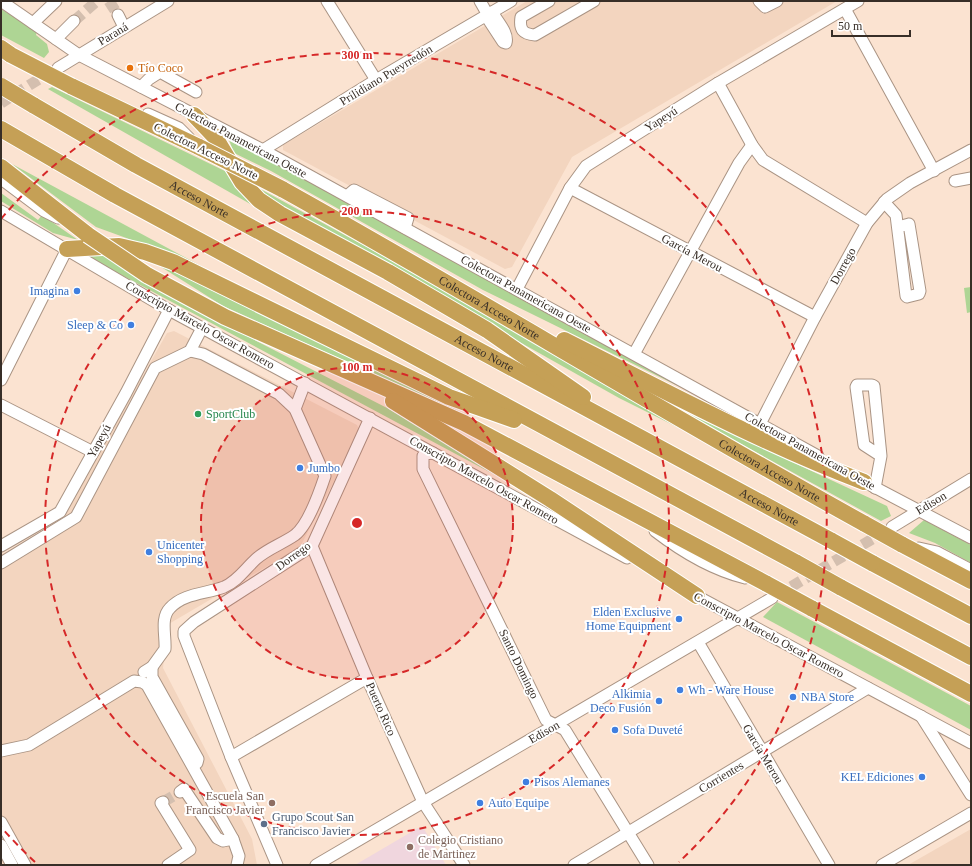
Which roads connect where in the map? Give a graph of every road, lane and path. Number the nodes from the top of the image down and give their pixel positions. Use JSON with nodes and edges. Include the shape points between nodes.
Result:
{"nodes":[{"id":1,"x":1,"y":1,"type":"edge"},
{"id":2,"x":56,"y":1,"type":"edge"},
{"id":3,"x":327,"y":1,"type":"edge"},
{"id":4,"x":480,"y":1,"type":"edge"},
{"id":5,"x":511,"y":1,"type":"edge"},
{"id":6,"x":549,"y":1,"type":"edge"},
{"id":7,"x":594,"y":1,"type":"edge"},
{"id":8,"x":758,"y":1,"type":"edge"},
{"id":9,"x":778,"y":1,"type":"edge"},
{"id":10,"x":858,"y":1,"type":"edge"},
{"id":11,"x":165,"y":2,"type":"edge"},
{"id":12,"x":844,"y":9,"type":"junction"},
{"id":13,"x":488,"y":14,"type":"junction"},
{"id":14,"x":118,"y":15,"type":"tunnel mouth"},
{"id":15,"x":74,"y":21,"type":"tunnel mouth"},
{"id":16,"x":33,"y":23,"type":"junction"},
{"id":17,"x":124,"y":27,"type":"junction"},
{"id":18,"x":522,"y":31,"type":"junction"},
{"id":19,"x":56,"y":39,"type":"junction"},
{"id":20,"x":5,"y":51,"type":"edge"},
{"id":21,"x":79,"y":54,"type":"junction"},
{"id":22,"x":58,"y":68,"type":"tunnel mouth"},
{"id":23,"x":376,"y":80,"type":"junction"},
{"id":24,"x":718,"y":84,"type":"junction"},
{"id":25,"x":1,"y":86,"type":"edge"},
{"id":26,"x":141,"y":87,"type":"junction"},
{"id":27,"x":196,"y":92,"type":"dead end"},
{"id":28,"x":194,"y":115,"type":"junction"},
{"id":29,"x":1,"y":129,"type":"edge"},
{"id":30,"x":752,"y":145,"type":"junction"},
{"id":31,"x":263,"y":150,"type":"junction"},
{"id":32,"x":971,"y":150,"type":"edge"},
{"id":33,"x":1,"y":167,"type":"edge"},
{"id":34,"x":934,"y":171,"type":"junction"},
{"id":35,"x":971,"y":178,"type":"edge"},
{"id":36,"x":1,"y":179,"type":"edge"},
{"id":37,"x":956,"y":181,"type":"dead end"},
{"id":38,"x":570,"y":188,"type":"junction"},
{"id":39,"x":884,"y":202,"type":"junction"},
{"id":40,"x":1,"y":211,"type":"edge"},
{"id":41,"x":867,"y":223,"type":"junction"},
{"id":42,"x":898,"y":227,"type":"junction"},
{"id":43,"x":86,"y":233,"type":"junction"},
{"id":44,"x":68,"y":249,"type":"junction"},
{"id":45,"x":690,"y":252,"type":"junction"},
{"id":46,"x":444,"y":281,"type":"junction"},
{"id":47,"x":517,"y":289,"type":"junction"},
{"id":48,"x":169,"y":310,"type":"junction"},
{"id":49,"x":815,"y":317,"type":"junction"},
{"id":50,"x":202,"y":328,"type":"junction"},
{"id":51,"x":190,"y":351,"type":"junction"},
{"id":52,"x":634,"y":354,"type":"junction"},
{"id":53,"x":322,"y":360,"type":"junction"},
{"id":54,"x":1,"y":380,"type":"edge"},
{"id":55,"x":305,"y":383,"type":"junction"},
{"id":56,"x":1,"y":405,"type":"edge"},
{"id":57,"x":295,"y":409,"type":"junction"},
{"id":58,"x":370,"y":418,"type":"junction"},
{"id":59,"x":760,"y":424,"type":"junction"},
{"id":60,"x":562,"y":438,"type":"junction"},
{"id":61,"x":652,"y":444,"type":"junction"},
{"id":62,"x":93,"y":452,"type":"junction"},
{"id":63,"x":433,"y":453,"type":"junction"},
{"id":64,"x":881,"y":456,"type":"junction"},
{"id":65,"x":971,"y":479,"type":"edge"},
{"id":66,"x":870,"y":485,"type":"junction"},
{"id":67,"x":918,"y":511,"type":"junction"},
{"id":68,"x":892,"y":528,"type":"tunnel mouth"},
{"id":69,"x":971,"y":538,"type":"edge"},
{"id":70,"x":903,"y":544,"type":"junction"},
{"id":71,"x":1,"y":546,"type":"edge"},
{"id":72,"x":312,"y":546,"type":"junction"},
{"id":73,"x":1,"y":563,"type":"edge"},
{"id":74,"x":971,"y":570,"type":"edge"},
{"id":75,"x":971,"y":581,"type":"edge"},
{"id":76,"x":768,"y":588,"type":"junction"},
{"id":77,"x":697,"y":596,"type":"junction"},
{"id":78,"x":971,"y":616,"type":"edge"},
{"id":79,"x":738,"y":619,"type":"junction"},
{"id":80,"x":698,"y":642,"type":"junction"},
{"id":81,"x":971,"y":657,"type":"edge"},
{"id":82,"x":367,"y":678,"type":"junction"},
{"id":83,"x":868,"y":688,"type":"junction"},
{"id":84,"x":971,"y":694,"type":"edge"},
{"id":85,"x":921,"y":716,"type":"junction"},
{"id":86,"x":556,"y":725,"type":"junction"},
{"id":87,"x":971,"y":743,"type":"edge"},
{"id":88,"x":1,"y":751,"type":"edge"},
{"id":89,"x":763,"y":753,"type":"junction"},
{"id":90,"x":231,"y":757,"type":"junction"},
{"id":91,"x":197,"y":763,"type":"dead end"},
{"id":92,"x":180,"y":792,"type":"dead end"},
{"id":93,"x":971,"y":795,"type":"edge"},
{"id":94,"x":163,"y":802,"type":"dead end"},
{"id":95,"x":423,"y":802,"type":"junction"},
{"id":96,"x":971,"y":813,"type":"edge"},
{"id":97,"x":6,"y":824,"type":"edge"},
{"id":98,"x":629,"y":832,"type":"junction"},
{"id":99,"x":233,"y":840,"type":"junction"},
{"id":100,"x":6,"y":842,"type":"edge"},
{"id":101,"x":12,"y":865,"type":"edge"},
{"id":102,"x":25,"y":865,"type":"edge"},
{"id":103,"x":168,"y":865,"type":"edge"},
{"id":104,"x":237,"y":865,"type":"edge"},
{"id":105,"x":277,"y":865,"type":"edge"},
{"id":106,"x":316,"y":865,"type":"edge"},
{"id":107,"x":464,"y":865,"type":"edge"},
{"id":108,"x":574,"y":865,"type":"edge"},
{"id":109,"x":648,"y":865,"type":"edge"},
{"id":110,"x":829,"y":865,"type":"edge"},
{"id":111,"x":882,"y":865,"type":"edge"}],
"edges":[{"from":1,"to":16,"type":"street","name":"Colectora Panamericana Oeste"},
{"from":2,"to":16,"type":"street"},
{"from":3,"to":23,"type":"street"},
{"from":4,"to":13,"type":"street"},
{"from":5,"to":13,"type":"street","name":"Prilidiano Pueyrredón"},
{"from":6,"to":18,"type":"street","via":[[521,17]]},
{"from":7,"to":18,"type":"street","via":[[536,35],[526,35]]},
{"from":8,"to":9,"type":"street","via":[[765,6]]},
{"from":10,"to":12,"type":"street","name":"Yapeyú"},
{"from":11,"to":17,"type":"street","name":"Paraná"},
{"from":12,"to":24,"type":"street","name":"Yapeyú"},
{"from":12,"to":34,"type":"street"},
{"from":13,"to":18,"type":"street","via":[[503,42],[506,43]]},
{"from":13,"to":23,"type":"street","name":"Prilidiano Pueyrredón"},
{"from":14,"to":17,"type":"street"},
{"from":15,"to":19,"type":"street"},
{"from":16,"to":19,"type":"street","name":"Colectora Panamericana Oeste"},
{"from":17,"to":21,"type":"street","name":"Paraná"},
{"from":19,"to":21,"type":"street","name":"Colectora Panamericana Oeste"},
{"from":20,"to":46,"type":"highway","name":"Colectora Acceso Norte","bridge":true,"via":[[282,189]]},
{"from":21,"to":22,"type":"street","name":"Paraná"},
{"from":21,"to":26,"type":"street","name":"Colectora Panamericana Oeste"},
{"from":23,"to":31,"type":"street","name":"Prilidiano Pueyrredón"},
{"from":24,"to":30,"type":"street"},
{"from":24,"to":38,"type":"street","name":"Yapeyú","via":[[586,166]]},
{"from":25,"to":61,"type":"highway","name":"Acceso Norte","bridge":true,"via":[[150,172]]},
{"from":26,"to":27,"type":"street","via":[[160,72]]},
{"from":26,"to":28,"type":"street","name":"Colectora Panamericana Oeste"},
{"from":28,"to":31,"type":"street","name":"Colectora Panamericana Oeste"},
{"from":28,"to":61,"type":"highway","via":[[215,137],[242,182],[259,200],[487,330]]},
{"from":29,"to":60,"type":"highway","via":[[115,195]]},
{"from":30,"to":41,"type":"street","via":[[763,160]]},
{"from":30,"to":45,"type":"street","via":[[739,163]]},
{"from":31,"to":47,"type":"street","name":"Colectora Panamericana Oeste"},
{"from":32,"to":34,"type":"street","name":"Dorrego"},
{"from":33,"to":43,"type":"highway"},
{"from":34,"to":39,"type":"street","name":"Dorrego","via":[[910,183]]},
{"from":35,"to":37,"type":"street"},
{"from":36,"to":43,"type":"street","via":[[44,211]]},
{"from":38,"to":45,"type":"street","name":"García Merou"},
{"from":38,"to":47,"type":"street","name":"Yapeyú"},
{"from":39,"to":41,"type":"street","name":"Dorrego"},
{"from":39,"to":42,"type":"street","via":[[896,215]]},
{"from":40,"to":44,"type":"street","name":"Conscripto Marcelo Oscar Romero"},
{"from":41,"to":49,"type":"street","name":"Dorrego"},
{"from":42,"to":42,"type":"street","via":[[906,296],[908,297],[920,292],[909,224]]},
{"from":43,"to":53,"type":"highway","bridge":true,"via":[[147,275],[225,317]]},
{"from":44,"to":48,"type":"street","name":"Conscripto Marcelo Oscar Romero"},
{"from":44,"to":54,"type":"street"},
{"from":44,"to":60,"type":"highway","via":[[119,246],[166,260],[449,397]]},
{"from":45,"to":49,"type":"street","name":"García Merou"},
{"from":45,"to":52,"type":"street"},
{"from":46,"to":66,"type":"highway","via":[[762,439]]},
{"from":46,"to":70,"type":"highway","name":"Colectora Acceso Norte","bridge":true,"via":[[742,456]]},
{"from":47,"to":52,"type":"street","name":"Colectora Panamericana Oeste"},
{"from":48,"to":50,"type":"street","name":"Conscripto Marcelo Oscar Romero"},
{"from":48,"to":62,"type":"street","name":"Yapeyú"},
{"from":49,"to":59,"type":"street","name":"Dorrego"},
{"from":50,"to":51,"type":"street"},
{"from":50,"to":55,"type":"street","name":"Conscripto Marcelo Oscar Romero"},
{"from":51,"to":57,"type":"street","via":[[203,354],[279,394]]},
{"from":51,"to":73,"type":"street","via":[[156,368],[76,517]]},
{"from":52,"to":59,"type":"street","name":"Colectora Panamericana Oeste"},
{"from":53,"to":76,"type":"highway","via":[[464,423],[624,507]]},
{"from":53,"to":77,"type":"highway","via":[[414,413]]},
{"from":55,"to":57,"type":"street"},
{"from":55,"to":58,"type":"street","name":"Conscripto Marcelo Oscar Romero"},
{"from":56,"to":62,"type":"street"},
{"from":57,"to":91,"type":"street","via":[[325,476],[302,527],[296,534],[259,557],[239,578],[224,587],[190,596],[170,608],[165,617],[165,649],[148,669],[198,760]]},
{"from":58,"to":63,"type":"street","name":"Conscripto Marcelo Oscar Romero"},
{"from":58,"to":72,"type":"street","name":"Dorrego"},
{"from":59,"to":66,"type":"street","name":"Colectora Panamericana Oeste"},
{"from":60,"to":81,"type":"highway","bridge":true},
{"from":61,"to":78,"type":"highway","name":"Acceso Norte","bridge":true},
{"from":62,"to":71,"type":"street","name":"Yapeyú","via":[[60,512]]},
{"from":63,"to":77,"type":"street","name":"Conscripto Marcelo Oscar Romero"},
{"from":63,"to":86,"type":"street","name":"Santo Domingo","via":[[423,456],[423,469],[546,720]]},
{"from":64,"to":64,"type":"street","via":[[874,386],[857,386],[864,446]]},
{"from":64,"to":66,"type":"street"},
{"from":65,"to":67,"type":"street","name":"Edison"},
{"from":66,"to":67,"type":"street","name":"Colectora Panamericana Oeste"},
{"from":67,"to":68,"type":"street","name":"Edison"},
{"from":67,"to":69,"type":"street","name":"Colectora Panamericana Oeste"},
{"from":70,"to":74,"type":"street","via":[[937,552]]},
{"from":70,"to":75,"type":"highway","name":"Colectora Acceso Norte"},
{"from":72,"to":82,"type":"street","name":"Puerto Rico"},
{"from":72,"to":90,"type":"street","name":"Dorrego","via":[[184,631]]},
{"from":76,"to":79,"type":"street","name":"Edison"},
{"from":76,"to":84,"type":"highway","bridge":true,"via":[[811,608]]},
{"from":77,"to":79,"type":"street","name":"Conscripto Marcelo Oscar Romero"},
{"from":79,"to":80,"type":"street","name":"Edison"},
{"from":79,"to":83,"type":"street","name":"Conscripto Marcelo Oscar Romero"},
{"from":80,"to":86,"type":"street","name":"Edison"},
{"from":80,"to":89,"type":"street","name":"García Merou"},
{"from":82,"to":90,"type":"street"},
{"from":82,"to":95,"type":"street","name":"Puerto Rico"},
{"from":83,"to":85,"type":"street","name":"Conscripto Marcelo Oscar Romero"},
{"from":83,"to":89,"type":"street","name":"Corrientes"},
{"from":85,"to":87,"type":"street","name":"Conscripto Marcelo Oscar Romero"},
{"from":85,"to":93,"type":"street"},
{"from":86,"to":95,"type":"street","name":"Edison"},
{"from":86,"to":98,"type":"street","name":"Santo Domingo","via":[[566,730]]},
{"from":88,"to":99,"type":"street","via":[[29,745],[134,681],[142,682],[147,685],[152,704]]},
{"from":89,"to":98,"type":"street","name":"Corrientes"},
{"from":89,"to":110,"type":"street","name":"García Merou"},
{"from":90,"to":105,"type":"street"},
{"from":92,"to":99,"type":"street","via":[[184,789],[217,838]]},
{"from":94,"to":103,"type":"street","via":[[161,803],[190,850]]},
{"from":95,"to":106,"type":"street","name":"Edison"},
{"from":95,"to":107,"type":"street","name":"Puerto Rico"},
{"from":96,"to":111,"type":"street"},
{"from":97,"to":100,"type":"street"},
{"from":98,"to":108,"type":"street","name":"Corrientes"},
{"from":98,"to":109,"type":"street","name":"Santo Domingo"},
{"from":99,"to":104,"type":"street","via":[[239,856]]},
{"from":100,"to":101,"type":"street"},
{"from":100,"to":102,"type":"street"}]}
